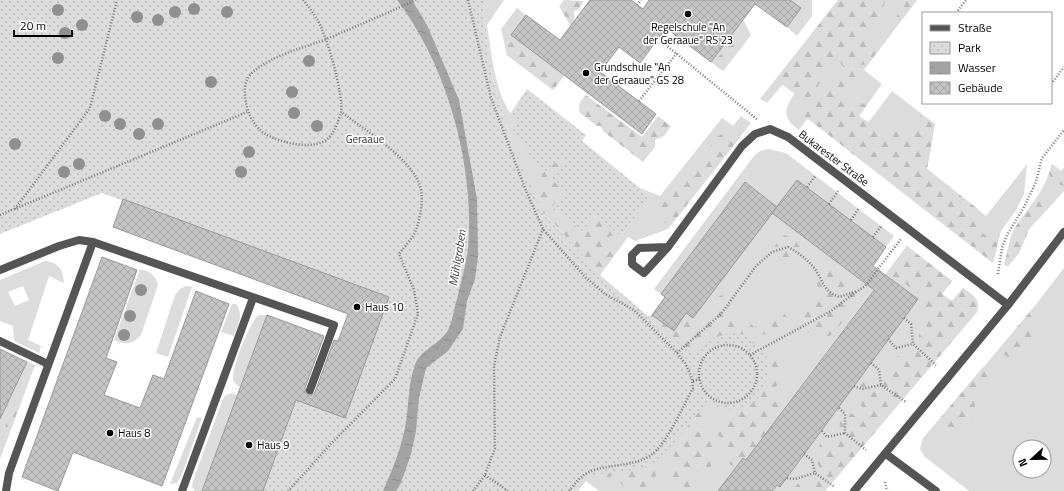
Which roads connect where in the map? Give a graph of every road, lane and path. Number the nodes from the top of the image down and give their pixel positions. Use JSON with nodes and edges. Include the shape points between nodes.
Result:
{"nodes":[{"id":1,"x":117,"y":0,"type":"edge"},
{"id":2,"x":303,"y":0,"type":"edge"},
{"id":3,"x":416,"y":0,"type":"edge"},
{"id":4,"x":468,"y":0,"type":"edge"},
{"id":5,"x":641,"y":0,"type":"edge"},
{"id":6,"x":966,"y":0,"type":"edge"},
{"id":7,"x":638,"y":5,"type":"dead end"},
{"id":8,"x":957,"y":12,"type":"edge"},
{"id":9,"x":676,"y":35,"type":"dead end"},
{"id":10,"x":326,"y":39,"type":"junction"},
{"id":11,"x":677,"y":53,"type":"junction"},
{"id":12,"x":1064,"y":67,"type":"edge"},
{"id":13,"x":1060,"y":72,"type":"junction"},
{"id":14,"x":1064,"y":75,"type":"edge"},
{"id":15,"x":1052,"y":83,"type":"edge"},
{"id":16,"x":639,"y":101,"type":"dead end"},
{"id":17,"x":247,"y":112,"type":"junction"},
{"id":18,"x":341,"y":112,"type":"junction"},
{"id":19,"x":756,"y":117,"type":"dead end"},
{"id":20,"x":1064,"y":130,"type":"edge"},
{"id":21,"x":818,"y":172,"type":"dead end"},
{"id":22,"x":807,"y":187,"type":"dead end"},
{"id":23,"x":840,"y":188,"type":"dead end"},
{"id":24,"x":829,"y":204,"type":"dead end"},
{"id":25,"x":861,"y":205,"type":"dead end"},
{"id":26,"x":14,"y":210,"type":"junction"},
{"id":27,"x":0,"y":215,"type":"edge"},
{"id":28,"x":851,"y":220,"type":"dead end"},
{"id":29,"x":884,"y":222,"type":"dead end"},
{"id":30,"x":543,"y":229,"type":"junction"},
{"id":31,"x":1064,"y":232,"type":"edge"},
{"id":32,"x":902,"y":236,"type":"dead end"},
{"id":33,"x":873,"y":237,"type":"dead end"},
{"id":34,"x":93,"y":242,"type":"junction"},
{"id":35,"x":668,"y":247,"type":"dead end"},
{"id":36,"x":0,"y":270,"type":"edge"},
{"id":37,"x":998,"y":274,"type":"dead end"},
{"id":38,"x":858,"y":291,"type":"junction"},
{"id":39,"x":254,"y":298,"type":"junction"},
{"id":40,"x":1008,"y":305,"type":"junction"},
{"id":41,"x":904,"y":318,"type":"dead end"},
{"id":42,"x":0,"y":340,"type":"edge"},
{"id":43,"x":888,"y":340,"type":"dead end"},
{"id":44,"x":913,"y":344,"type":"junction"},
{"id":45,"x":677,"y":352,"type":"junction"},
{"id":46,"x":750,"y":355,"type":"junction"},
{"id":47,"x":871,"y":363,"type":"dead end"},
{"id":48,"x":48,"y":364,"type":"junction"},
{"id":49,"x":936,"y":365,"type":"dead end"},
{"id":50,"x":700,"y":379,"type":"junction"},
{"id":51,"x":693,"y":381,"type":"junction"},
{"id":52,"x":882,"y":385,"type":"junction"},
{"id":53,"x":854,"y":386,"type":"dead end"},
{"id":54,"x":310,"y":390,"type":"dead end"},
{"id":55,"x":906,"y":402,"type":"dead end"},
{"id":56,"x":839,"y":408,"type":"dead end"},
{"id":57,"x":822,"y":430,"type":"dead end"},
{"id":58,"x":845,"y":433,"type":"junction"},
{"id":59,"x":866,"y":450,"type":"dead end"},
{"id":60,"x":804,"y":454,"type":"dead end"},
{"id":61,"x":886,"y":454,"type":"junction"},
{"id":62,"x":815,"y":473,"type":"junction"},
{"id":63,"x":485,"y":475,"type":"junction"},
{"id":64,"x":786,"y":478,"type":"dead end"},
{"id":65,"x":885,"y":482,"type":"dead end"},
{"id":66,"x":834,"y":487,"type":"dead end"},
{"id":67,"x":6,"y":491,"type":"edge"},
{"id":68,"x":182,"y":491,"type":"edge"},
{"id":69,"x":288,"y":491,"type":"edge"},
{"id":70,"x":473,"y":491,"type":"edge"},
{"id":71,"x":508,"y":491,"type":"edge"},
{"id":72,"x":569,"y":491,"type":"edge"},
{"id":73,"x":854,"y":491,"type":"edge"},
{"id":74,"x":887,"y":491,"type":"edge"},
{"id":75,"x":936,"y":491,"type":"edge"}],
"edges":[{"from":1,"to":26,"type":"path","via":[[90,108]]},
{"from":2,"to":10,"type":"path","via":[[318,20]]},
{"from":3,"to":10,"type":"path"},
{"from":4,"to":30,"type":"path","via":[[492,98],[526,191]]},
{"from":5,"to":7,"type":"path"},
{"from":6,"to":8,"type":"path"},
{"from":9,"to":11,"type":"path","via":[[667,46]]},
{"from":10,"to":17,"type":"path","via":[[266,62],[251,74],[244,87]]},
{"from":10,"to":18,"type":"path","via":[[338,81]]},
{"from":11,"to":16,"type":"path"},
{"from":11,"to":19,"type":"path"},
{"from":12,"to":13,"type":"path"},
{"from":13,"to":14,"type":"path"},
{"from":13,"to":15,"type":"path"},
{"from":17,"to":18,"type":"path","via":[[263,132],[280,141],[319,144],[331,136]]},
{"from":17,"to":26,"type":"path"},
{"from":18,"to":69,"type":"path","via":[[386,146],[410,168],[419,182],[422,211],[415,232],[399,254],[414,290],[418,314],[395,379]]},
{"from":20,"to":37,"type":"path","via":[[1042,158],[1036,182],[1002,248]]},
{"from":21,"to":22,"type":"path"},
{"from":23,"to":24,"type":"path"},
{"from":25,"to":28,"type":"path"},
{"from":26,"to":27,"type":"path"},
{"from":29,"to":33,"type":"path"},
{"from":30,"to":45,"type":"path","via":[[585,277],[605,294],[634,310]]},
{"from":30,"to":63,"type":"path","via":[[500,337],[494,366],[495,448]]},
{"from":31,"to":40,"type":"street"},
{"from":32,"to":38,"type":"path","via":[[865,286]]},
{"from":34,"to":36,"type":"street","via":[[79,240],[59,246]]},
{"from":34,"to":39,"type":"street"},
{"from":34,"to":48,"type":"street"},
{"from":35,"to":40,"type":"street","name":"Bukarester Straße","via":[[742,146],[755,134],[770,129],[788,137]]},
{"from":38,"to":45,"type":"path","via":[[839,297],[831,294],[805,258],[788,247],[772,252],[756,266],[721,314]]},
{"from":38,"to":46,"type":"path","via":[[831,311]]},
{"from":39,"to":54,"type":"street","via":[[334,326]]},
{"from":39,"to":68,"type":"street"},
{"from":40,"to":61,"type":"street"},
{"from":41,"to":44,"type":"path","via":[[911,324]]},
{"from":42,"to":48,"type":"street"},
{"from":43,"to":44,"type":"path","via":[[896,348]]},
{"from":44,"to":49,"type":"path"},
{"from":45,"to":51,"type":"path"},
{"from":46,"to":50,"type":"path","via":[[732,346],[714,349],[706,355],[701,364]]},
{"from":46,"to":50,"type":"path","via":[[755,362],[756,381],[750,393],[738,401],[720,402],[712,398],[705,391]]},
{"from":47,"to":52,"type":"path","via":[[879,370]]},
{"from":48,"to":67,"type":"street","via":[[9,473]]},
{"from":50,"to":51,"type":"path"},
{"from":51,"to":72,"type":"path","via":[[693,388],[676,420],[651,456],[636,462],[599,468],[583,475]]},
{"from":52,"to":53,"type":"path","via":[[862,389]]},
{"from":52,"to":55,"type":"path"},
{"from":56,"to":58,"type":"path","via":[[845,414]]},
{"from":57,"to":58,"type":"path","via":[[827,437]]},
{"from":58,"to":59,"type":"path"},
{"from":60,"to":62,"type":"path","via":[[812,460]]},
{"from":61,"to":73,"type":"street"},
{"from":61,"to":75,"type":"street"},
{"from":62,"to":64,"type":"path","via":[[795,479]]},
{"from":62,"to":66,"type":"path"},
{"from":63,"to":70,"type":"path"},
{"from":63,"to":71,"type":"path"},
{"from":65,"to":74,"type":"path"}]}
